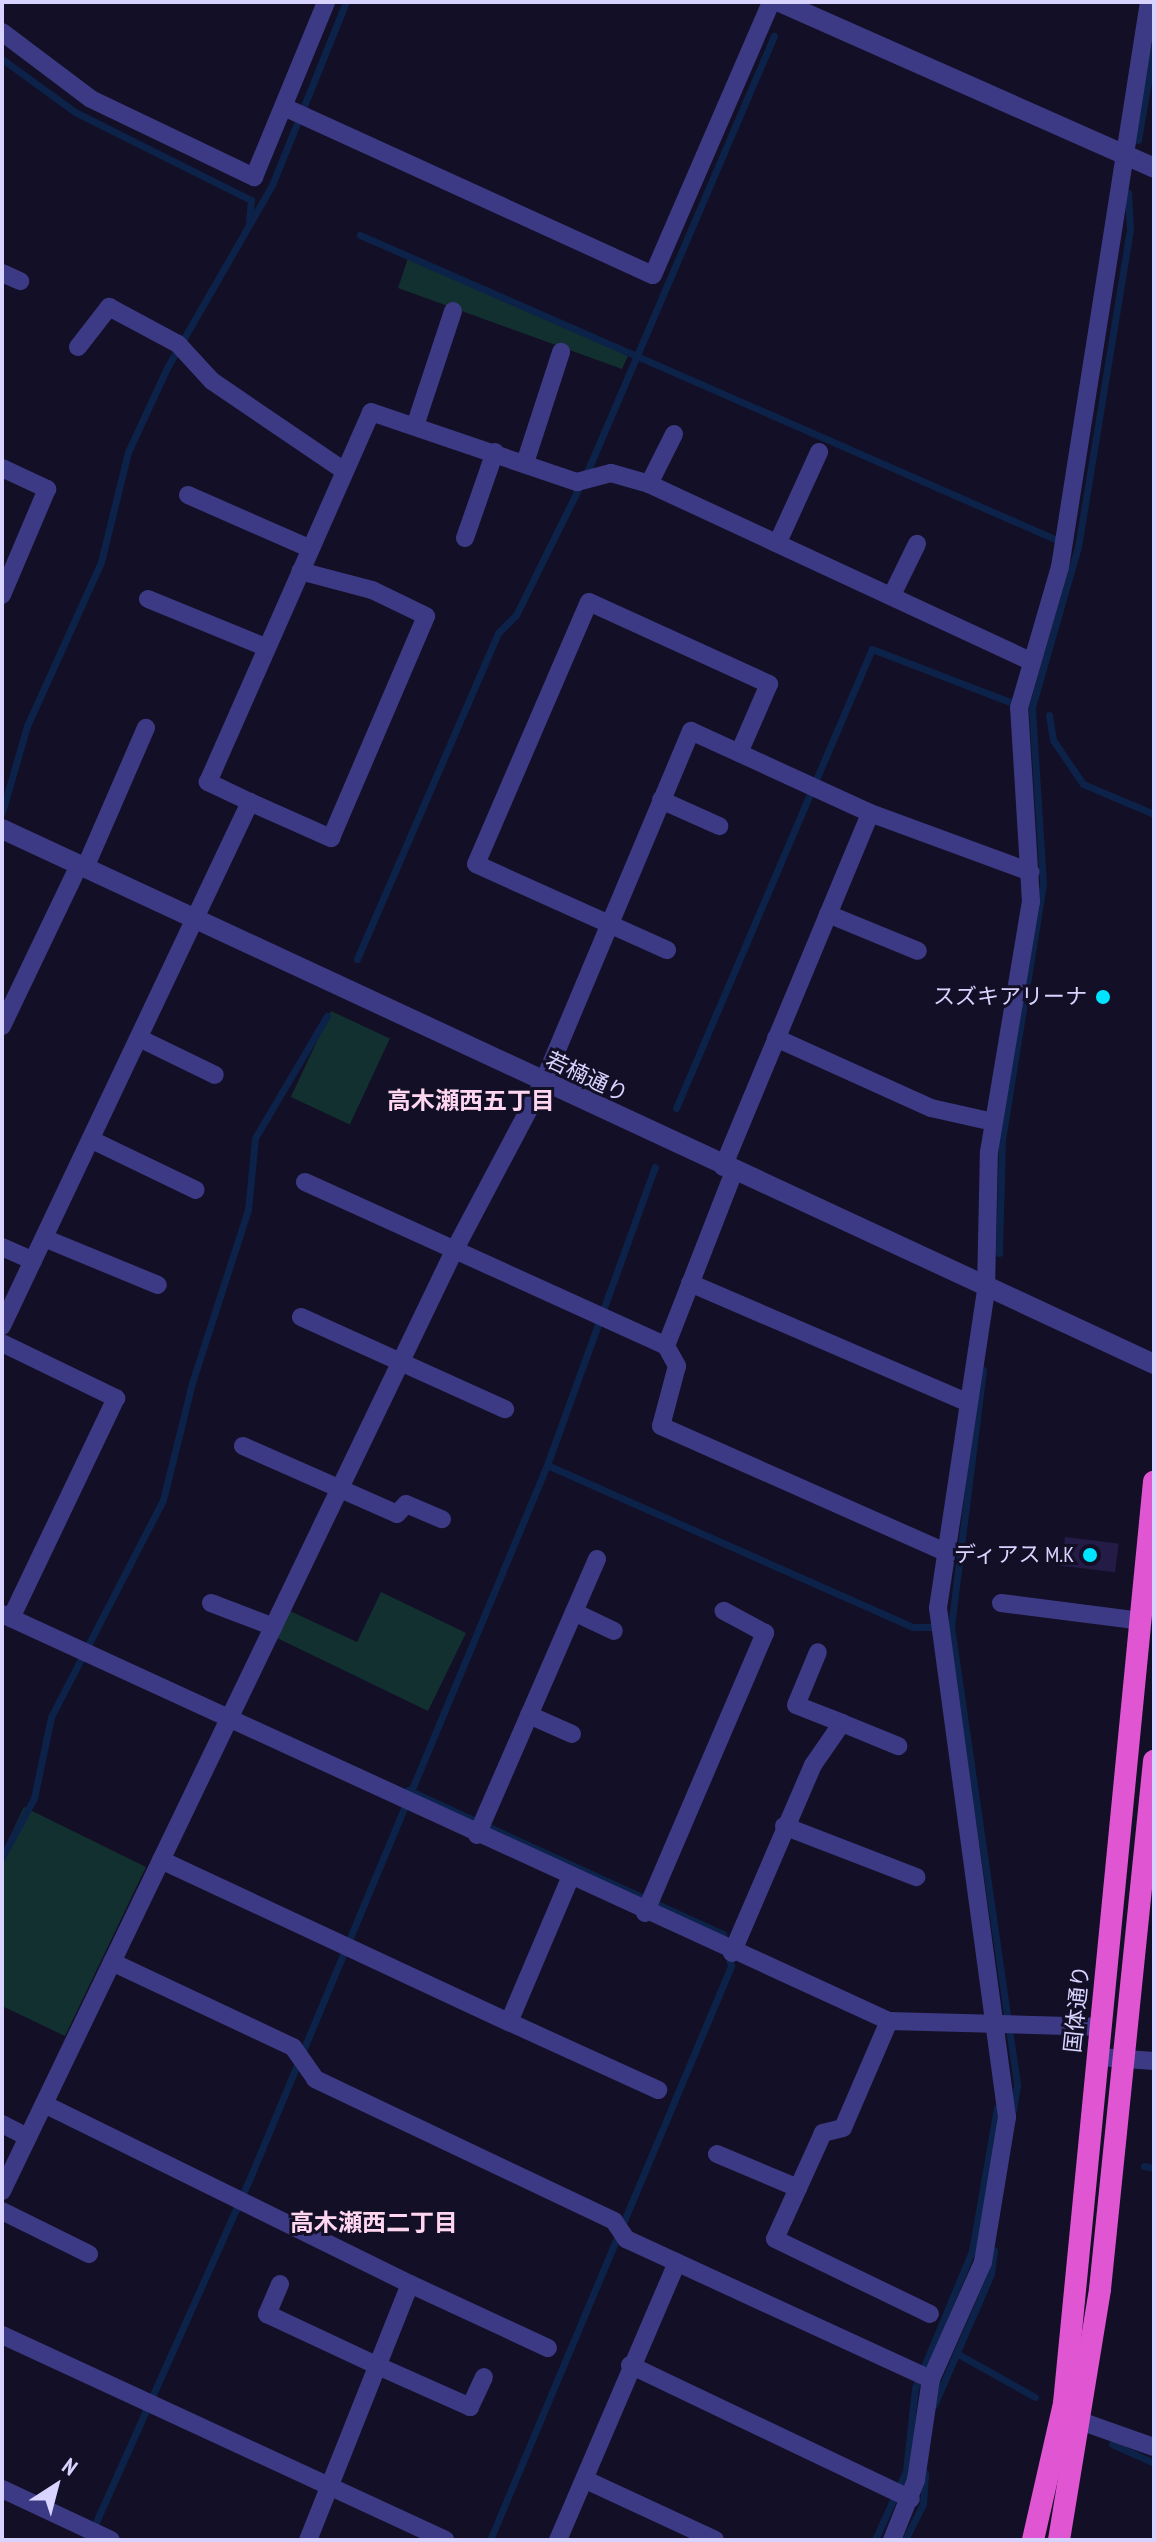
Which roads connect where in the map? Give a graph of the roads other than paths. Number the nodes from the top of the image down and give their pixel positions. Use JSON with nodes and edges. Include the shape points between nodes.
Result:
{"nodes":[{"id":1,"x":326,"y":2,"type":"edge"},
{"id":2,"x":771,"y":2,"type":"edge"},
{"id":3,"x":780,"y":2,"type":"edge"},
{"id":4,"x":1149,"y":2,"type":"edge"},
{"id":5,"x":2,"y":32,"type":"edge"},
{"id":6,"x":294,"y":111,"type":"junction"},
{"id":7,"x":1120,"y":159,"type":"junction"},
{"id":8,"x":1154,"y":168,"type":"edge"},
{"id":9,"x":2,"y":273,"type":"edge"},
{"id":10,"x":20,"y":281,"type":"dead end"},
{"id":11,"x":453,"y":311,"type":"dead end"},
{"id":12,"x":78,"y":347,"type":"dead end"},
{"id":13,"x":561,"y":352,"type":"dead end"},
{"id":14,"x":416,"y":423,"type":"junction"},
{"id":15,"x":674,"y":434,"type":"dead end"},
{"id":16,"x":495,"y":452,"type":"junction"},
{"id":17,"x":819,"y":452,"type":"dead end"},
{"id":18,"x":525,"y":463,"type":"junction"},
{"id":19,"x":2,"y":468,"type":"edge"},
{"id":20,"x":340,"y":468,"type":"junction"},
{"id":21,"x":649,"y":484,"type":"junction"},
{"id":22,"x":188,"y":495,"type":"dead end"},
{"id":23,"x":465,"y":538,"type":"dead end"},
{"id":24,"x":778,"y":542,"type":"junction"},
{"id":25,"x":917,"y":544,"type":"dead end"},
{"id":26,"x":309,"y":548,"type":"junction"},
{"id":27,"x":300,"y":571,"type":"junction"},
{"id":28,"x":2,"y":595,"type":"edge"},
{"id":29,"x":892,"y":595,"type":"junction"},
{"id":30,"x":148,"y":599,"type":"dead end"},
{"id":31,"x":265,"y":647,"type":"junction"},
{"id":32,"x":1028,"y":660,"type":"junction"},
{"id":33,"x":146,"y":728,"type":"dead end"},
{"id":34,"x":739,"y":753,"type":"junction"},
{"id":35,"x":661,"y":800,"type":"junction"},
{"id":36,"x":250,"y":802,"type":"junction"},
{"id":37,"x":870,"y":813,"type":"junction"},
{"id":38,"x":719,"y":826,"type":"dead end"},
{"id":39,"x":5,"y":830,"type":"edge"},
{"id":40,"x":82,"y":867,"type":"junction"},
{"id":41,"x":1030,"y":872,"type":"junction"},
{"id":42,"x":828,"y":914,"type":"junction"},
{"id":43,"x":198,"y":921,"type":"junction"},
{"id":44,"x":608,"y":923,"type":"junction"},
{"id":45,"x":667,"y":950,"type":"dead end"},
{"id":46,"x":918,"y":951,"type":"dead end"},
{"id":47,"x":2,"y":1026,"type":"edge"},
{"id":48,"x":776,"y":1038,"type":"junction"},
{"id":49,"x":141,"y":1039,"type":"junction"},
{"id":50,"x":215,"y":1075,"type":"dead end"},
{"id":51,"x":543,"y":1083,"type":"junction"},
{"id":52,"x":993,"y":1122,"type":"junction"},
{"id":53,"x":92,"y":1140,"type":"junction"},
{"id":54,"x":728,"y":1170,"type":"junction"},
{"id":55,"x":305,"y":1182,"type":"dead end"},
{"id":56,"x":196,"y":1190,"type":"dead end"},
{"id":57,"x":44,"y":1238,"type":"junction"},
{"id":58,"x":2,"y":1247,"type":"edge"},
{"id":59,"x":455,"y":1249,"type":"junction"},
{"id":60,"x":33,"y":1261,"type":"junction"},
{"id":61,"x":690,"y":1283,"type":"junction"},
{"id":62,"x":158,"y":1285,"type":"dead end"},
{"id":63,"x":986,"y":1290,"type":"junction"},
{"id":64,"x":301,"y":1317,"type":"dead end"},
{"id":65,"x":2,"y":1326,"type":"edge"},
{"id":66,"x":2,"y":1343,"type":"edge"},
{"id":67,"x":666,"y":1346,"type":"junction"},
{"id":68,"x":400,"y":1362,"type":"junction"},
{"id":69,"x":1154,"y":1364,"type":"edge"},
{"id":70,"x":968,"y":1403,"type":"junction"},
{"id":71,"x":505,"y":1409,"type":"dead end"},
{"id":72,"x":243,"y":1446,"type":"dead end"},
{"id":73,"x":1154,"y":1481,"type":"edge"},
{"id":74,"x":340,"y":1488,"type":"junction"},
{"id":75,"x":442,"y":1519,"type":"dead end"},
{"id":76,"x":945,"y":1552,"type":"junction"},
{"id":77,"x":597,"y":1559,"type":"dead end"},
{"id":78,"x":211,"y":1603,"type":"dead end"},
{"id":79,"x":1001,"y":1603,"type":"dead end"},
{"id":80,"x":724,"y":1611,"type":"dead end"},
{"id":81,"x":574,"y":1612,"type":"junction"},
{"id":82,"x":6,"y":1616,"type":"edge"},
{"id":83,"x":1141,"y":1621,"type":"junction"},
{"id":84,"x":274,"y":1627,"type":"junction"},
{"id":85,"x":614,"y":1631,"type":"dead end"},
{"id":86,"x":818,"y":1652,"type":"dead end"},
{"id":87,"x":529,"y":1715,"type":"junction"},
{"id":88,"x":228,"y":1719,"type":"junction"},
{"id":89,"x":842,"y":1723,"type":"junction"},
{"id":90,"x":572,"y":1734,"type":"dead end"},
{"id":91,"x":898,"y":1746,"type":"dead end"},
{"id":92,"x":1154,"y":1761,"type":"edge"},
{"id":93,"x":784,"y":1826,"type":"junction"},
{"id":94,"x":480,"y":1827,"type":"junction"},
{"id":95,"x":161,"y":1860,"type":"junction"},
{"id":96,"x":916,"y":1877,"type":"dead end"},
{"id":97,"x":570,"y":1878,"type":"junction"},
{"id":98,"x":649,"y":1905,"type":"junction"},
{"id":99,"x":726,"y":1950,"type":"junction"},
{"id":100,"x":112,"y":1962,"type":"junction"},
{"id":101,"x":889,"y":2021,"type":"junction"},
{"id":102,"x":509,"y":2022,"type":"junction"},
{"id":103,"x":995,"y":2025,"type":"junction"},
{"id":104,"x":1102,"y":2027,"type":"junction"},
{"id":105,"x":1099,"y":2057,"type":"junction"},
{"id":106,"x":1127,"y":2059,"type":"junction"},
{"id":107,"x":1154,"y":2061,"type":"edge"},
{"id":108,"x":658,"y":2090,"type":"dead end"},
{"id":109,"x":44,"y":2104,"type":"junction"},
{"id":110,"x":2,"y":2124,"type":"edge"},
{"id":111,"x":28,"y":2137,"type":"junction"},
{"id":112,"x":717,"y":2154,"type":"dead end"},
{"id":113,"x":798,"y":2188,"type":"junction"},
{"id":114,"x":2,"y":2191,"type":"edge"},
{"id":115,"x":2,"y":2211,"type":"edge"},
{"id":116,"x":89,"y":2254,"type":"dead end"},
{"id":117,"x":677,"y":2262,"type":"junction"},
{"id":118,"x":280,"y":2284,"type":"dead end"},
{"id":119,"x":410,"y":2284,"type":"junction"},
{"id":120,"x":930,"y":2314,"type":"dead end"},
{"id":121,"x":2,"y":2335,"type":"edge"},
{"id":122,"x":548,"y":2348,"type":"dead end"},
{"id":123,"x":630,"y":2365,"type":"junction"},
{"id":124,"x":378,"y":2366,"type":"junction"},
{"id":125,"x":924,"y":2375,"type":"junction"},
{"id":126,"x":484,"y":2377,"type":"dead end"},
{"id":127,"x":1083,"y":2422,"type":"junction"},
{"id":128,"x":1154,"y":2447,"type":"edge"},
{"id":129,"x":586,"y":2480,"type":"junction"},
{"id":130,"x":329,"y":2488,"type":"junction"},
{"id":131,"x":2,"y":2489,"type":"edge"},
{"id":132,"x":901,"y":2494,"type":"junction"},
{"id":133,"x":99,"y":2534,"type":"edge"},
{"id":134,"x":308,"y":2540,"type":"edge"},
{"id":135,"x":445,"y":2540,"type":"edge"},
{"id":136,"x":558,"y":2540,"type":"edge"},
{"id":137,"x":715,"y":2540,"type":"edge"},
{"id":138,"x":892,"y":2540,"type":"edge"},
{"id":139,"x":1033,"y":2540,"type":"edge"},
{"id":140,"x":1059,"y":2540,"type":"edge"}],
"edges":[{"from":1,"to":6,"type":"street"},
{"from":2,"to":6,"type":"street","via":[[653,275]]},
{"from":3,"to":7,"type":"street"},
{"from":4,"to":7,"type":"street"},
{"from":5,"to":6,"type":"street","via":[[91,99],[254,177]]},
{"from":7,"to":8,"type":"street"},
{"from":7,"to":32,"type":"street","via":[[1064,544]]},
{"from":9,"to":10,"type":"street"},
{"from":11,"to":14,"type":"street"},
{"from":12,"to":20,"type":"street","via":[[109,307],[183,348],[212,381]]},
{"from":13,"to":18,"type":"street"},
{"from":14,"to":16,"type":"street"},
{"from":14,"to":20,"type":"street","via":[[371,412],[351,463]]},
{"from":15,"to":21,"type":"street"},
{"from":16,"to":18,"type":"street"},
{"from":16,"to":23,"type":"street"},
{"from":17,"to":24,"type":"street"},
{"from":18,"to":21,"type":"street","via":[[586,479]]},
{"from":19,"to":28,"type":"street","via":[[47,489]]},
{"from":20,"to":26,"type":"street"},
{"from":21,"to":24,"type":"street"},
{"from":22,"to":26,"type":"street"},
{"from":24,"to":29,"type":"street"},
{"from":25,"to":29,"type":"street"},
{"from":26,"to":27,"type":"street"},
{"from":27,"to":31,"type":"street"},
{"from":27,"to":36,"type":"street","via":[[372,590],[426,616],[331,838]]},
{"from":29,"to":32,"type":"street"},
{"from":30,"to":31,"type":"street"},
{"from":31,"to":36,"type":"street","via":[[208,782]]},
{"from":32,"to":41,"type":"street","via":[[1020,703]]},
{"from":33,"to":40,"type":"street"},
{"from":34,"to":35,"type":"street","via":[[691,731]]},
{"from":34,"to":37,"type":"street"},
{"from":34,"to":44,"type":"street","via":[[769,684],[589,602],[476,864]]},
{"from":35,"to":38,"type":"street"},
{"from":35,"to":44,"type":"street"},
{"from":36,"to":43,"type":"street"},
{"from":37,"to":41,"type":"street"},
{"from":37,"to":42,"type":"street"},
{"from":39,"to":40,"type":"street","name":"若楠通り"},
{"from":40,"to":43,"type":"street","name":"若楠通り"},
{"from":40,"to":47,"type":"street"},
{"from":41,"to":52,"type":"street"},
{"from":42,"to":46,"type":"street"},
{"from":42,"to":48,"type":"street"},
{"from":43,"to":49,"type":"street"},
{"from":43,"to":51,"type":"street","name":"若楠通り"},
{"from":44,"to":45,"type":"street"},
{"from":44,"to":51,"type":"street"},
{"from":48,"to":52,"type":"street","via":[[931,1108]]},
{"from":48,"to":54,"type":"street"},
{"from":49,"to":50,"type":"street"},
{"from":49,"to":53,"type":"street"},
{"from":51,"to":54,"type":"street","name":"若楠通り"},
{"from":51,"to":59,"type":"street"},
{"from":52,"to":63,"type":"street"},
{"from":53,"to":56,"type":"street"},
{"from":53,"to":57,"type":"street"},
{"from":54,"to":61,"type":"street"},
{"from":54,"to":63,"type":"street","name":"若楠通り"},
{"from":55,"to":59,"type":"street"},
{"from":57,"to":60,"type":"street"},
{"from":57,"to":62,"type":"street"},
{"from":58,"to":60,"type":"street"},
{"from":59,"to":67,"type":"street"},
{"from":59,"to":68,"type":"street"},
{"from":60,"to":65,"type":"street"},
{"from":61,"to":67,"type":"street"},
{"from":61,"to":70,"type":"street"},
{"from":63,"to":69,"type":"street","name":"若楠通り"},
{"from":63,"to":70,"type":"street"},
{"from":64,"to":68,"type":"street"},
{"from":66,"to":82,"type":"street","via":[[116,1398]]},
{"from":67,"to":76,"type":"street","via":[[677,1366],[661,1426]]},
{"from":68,"to":71,"type":"street"},
{"from":68,"to":74,"type":"street"},
{"from":70,"to":76,"type":"street"},
{"from":72,"to":74,"type":"street"},
{"from":73,"to":83,"type":"highway","name":"国体通り"},
{"from":74,"to":75,"type":"street","via":[[397,1514],[406,1504]]},
{"from":74,"to":84,"type":"street"},
{"from":76,"to":103,"type":"street","via":[[940,1626]]},
{"from":77,"to":81,"type":"street"},
{"from":78,"to":84,"type":"street"},
{"from":79,"to":83,"type":"street"},
{"from":80,"to":98,"type":"street","via":[[765,1633]]},
{"from":81,"to":85,"type":"street"},
{"from":81,"to":87,"type":"street"},
{"from":82,"to":88,"type":"street"},
{"from":83,"to":104,"type":"highway","name":"国体通り"},
{"from":84,"to":88,"type":"street"},
{"from":86,"to":89,"type":"street","via":[[796,1705]]},
{"from":87,"to":90,"type":"street"},
{"from":87,"to":94,"type":"street"},
{"from":88,"to":94,"type":"street","via":[[404,1801]]},
{"from":88,"to":95,"type":"street"},
{"from":89,"to":91,"type":"street"},
{"from":89,"to":93,"type":"street"},
{"from":92,"to":106,"type":"highway"},
{"from":93,"to":96,"type":"street"},
{"from":93,"to":99,"type":"street"},
{"from":94,"to":97,"type":"street"},
{"from":95,"to":100,"type":"street"},
{"from":95,"to":102,"type":"street"},
{"from":97,"to":98,"type":"street"},
{"from":97,"to":102,"type":"street"},
{"from":98,"to":99,"type":"street"},
{"from":99,"to":101,"type":"street"},
{"from":100,"to":109,"type":"street"},
{"from":100,"to":117,"type":"street","via":[[299,2054],[315,2079],[614,2221],[626,2239]]},
{"from":101,"to":103,"type":"street"},
{"from":101,"to":113,"type":"street","via":[[843,2128],[823,2133]]},
{"from":102,"to":108,"type":"street"},
{"from":103,"to":104,"type":"street"},
{"from":103,"to":125,"type":"street","via":[[1007,2117],[983,2262]]},
{"from":104,"to":105,"type":"highway","name":"国体通り"},
{"from":105,"to":106,"type":"street"},
{"from":105,"to":139,"type":"highway","name":"国体通り","via":[[1064,2403]]},
{"from":106,"to":107,"type":"street"},
{"from":106,"to":127,"type":"highway"},
{"from":109,"to":111,"type":"street"},
{"from":109,"to":119,"type":"street"},
{"from":110,"to":111,"type":"street"},
{"from":111,"to":114,"type":"street"},
{"from":112,"to":113,"type":"street"},
{"from":113,"to":120,"type":"street","via":[[775,2239]]},
{"from":115,"to":116,"type":"street"},
{"from":117,"to":123,"type":"street"},
{"from":117,"to":125,"type":"street"},
{"from":118,"to":124,"type":"street","via":[[267,2314]]},
{"from":119,"to":122,"type":"street"},
{"from":119,"to":124,"type":"street"},
{"from":121,"to":130,"type":"street"},
{"from":123,"to":129,"type":"street"},
{"from":123,"to":132,"type":"street"},
{"from":124,"to":126,"type":"street","via":[[470,2407]]},
{"from":124,"to":130,"type":"street"},
{"from":125,"to":132,"type":"street"},
{"from":127,"to":128,"type":"street"},
{"from":127,"to":140,"type":"highway"},
{"from":129,"to":136,"type":"street"},
{"from":129,"to":137,"type":"street"},
{"from":130,"to":134,"type":"street"},
{"from":130,"to":135,"type":"street"},
{"from":131,"to":133,"type":"street"},
{"from":132,"to":138,"type":"street"}]}
